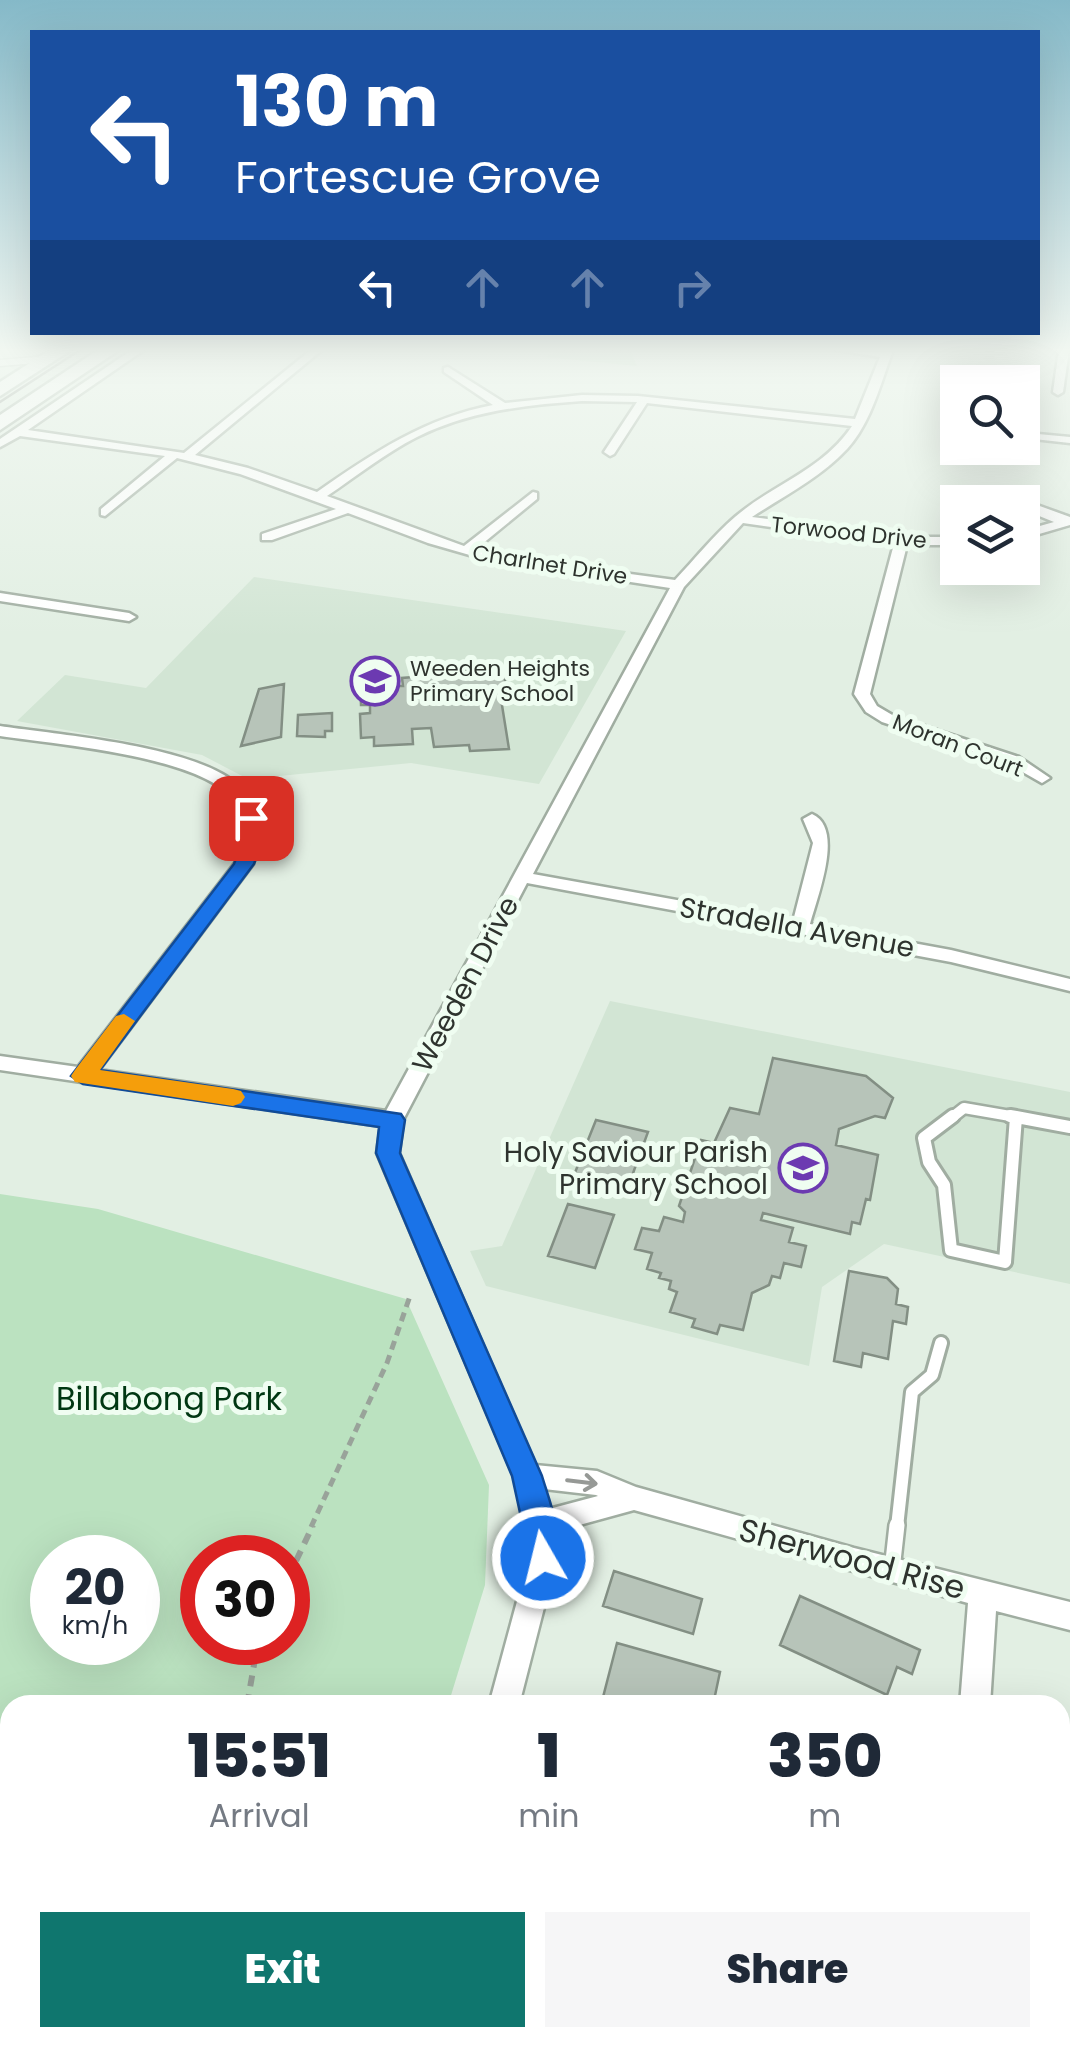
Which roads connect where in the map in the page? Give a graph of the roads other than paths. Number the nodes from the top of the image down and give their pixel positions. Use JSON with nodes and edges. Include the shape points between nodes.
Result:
{"nodes":[{"id":1,"x":117,"y":446,"type":"edge"},
{"id":2,"x":195,"y":446,"type":"edge"},
{"id":3,"x":398,"y":446,"type":"edge"},
{"id":4,"x":614,"y":446,"type":"edge"},
{"id":5,"x":843,"y":446,"type":"edge"},
{"id":6,"x":610,"y":452,"type":"dead end"},
{"id":7,"x":181,"y":456,"type":"junction"},
{"id":8,"x":320,"y":496,"type":"junction"},
{"id":9,"x":533,"y":496,"type":"dead end"},
{"id":10,"x":348,"y":509,"type":"junction"},
{"id":11,"x":1040,"y":511,"type":"edge"},
{"id":12,"x":105,"y":512,"type":"dead end"},
{"id":13,"x":740,"y":519,"type":"junction"},
{"id":14,"x":1068,"y":522,"type":"edge"},
{"id":15,"x":1052,"y":528,"type":"junction"},
{"id":16,"x":1040,"y":530,"type":"edge"},
{"id":17,"x":267,"y":537,"type":"dead end"},
{"id":18,"x":1070,"y":539,"type":"edge"},
{"id":19,"x":901,"y":540,"type":"junction"},
{"id":20,"x":940,"y":541,"type":"edge"},
{"id":21,"x":466,"y":550,"type":"junction"},
{"id":22,"x":678,"y":584,"type":"junction"},
{"id":23,"x":0,"y":597,"type":"edge"},
{"id":24,"x":129,"y":617,"type":"dead end"},
{"id":25,"x":0,"y":731,"type":"edge"},
{"id":26,"x":1042,"y":778,"type":"dead end"},
{"id":27,"x":812,"y":820,"type":"dead end"},
{"id":28,"x":522,"y":876,"type":"junction"},
{"id":29,"x":800,"y":928,"type":"junction"},
{"id":30,"x":1070,"y":985,"type":"edge"},
{"id":31,"x":0,"y":1063,"type":"edge"},
{"id":32,"x":83,"y":1076,"type":"junction"},
{"id":33,"x":1016,"y":1116,"type":"junction"},
{"id":34,"x":392,"y":1120,"type":"junction"},
{"id":35,"x":1070,"y":1126,"type":"edge"},
{"id":36,"x":941,"y":1343,"type":"dead end"},
{"id":37,"x":527,"y":1476,"type":"junction"},
{"id":38,"x":634,"y":1498,"type":"junction"},
{"id":39,"x":540,"y":1524,"type":"junction"},
{"id":40,"x":892,"y":1570,"type":"junction"},
{"id":41,"x":983,"y":1594,"type":"junction"},
{"id":42,"x":1070,"y":1616,"type":"edge"},
{"id":43,"x":507,"y":1695,"type":"edge"},
{"id":44,"x":976,"y":1695,"type":"edge"}],
"edges":[{"from":1,"to":7,"type":"street","name":"Charlnet Drive"},
{"from":2,"to":7,"type":"street"},
{"from":3,"to":8,"type":"street"},
{"from":4,"to":6,"type":"street"},
{"from":5,"to":13,"type":"street","name":"Weeden Drive"},
{"from":7,"to":8,"type":"street","name":"Charlnet Drive"},
{"from":7,"to":12,"type":"street"},
{"from":8,"to":10,"type":"street","name":"Charlnet Drive"},
{"from":9,"to":21,"type":"street"},
{"from":10,"to":17,"type":"street"},
{"from":10,"to":21,"type":"street","name":"Charlnet Drive"},
{"from":11,"to":14,"type":"street"},
{"from":13,"to":19,"type":"street","name":"Torwood Drive"},
{"from":13,"to":22,"type":"street","name":"Weeden Drive"},
{"from":14,"to":15,"type":"street"},
{"from":15,"to":16,"type":"street"},
{"from":15,"to":18,"type":"street"},
{"from":19,"to":20,"type":"street","name":"Torwood Drive"},
{"from":19,"to":26,"type":"street","name":"Moran Court","via":[[862,694],[888,719],[1013,760]]},
{"from":21,"to":22,"type":"street","name":"Charlnet Drive"},
{"from":22,"to":28,"type":"street","name":"Weeden Drive"},
{"from":23,"to":24,"type":"street"},
{"from":25,"to":32,"type":"street","via":[[188,766],[230,786],[251,818],[253,840],[244,864]]},
{"from":27,"to":29,"type":"street","via":[[822,843]]},
{"from":28,"to":29,"type":"street","name":"Stradella Avenue"},
{"from":28,"to":34,"type":"street","name":"Weeden Drive"},
{"from":29,"to":30,"type":"street","name":"Stradella Avenue"},
{"from":31,"to":32,"type":"street"},
{"from":32,"to":34,"type":"street"},
{"from":33,"to":33,"type":"lane","via":[[964,1108],[924,1138],[944,1185],[951,1250],[1005,1262]]},
{"from":33,"to":35,"type":"lane"},
{"from":34,"to":37,"type":"street","via":[[388,1153]]},
{"from":36,"to":40,"type":"lane","via":[[932,1374],[912,1392]]},
{"from":37,"to":38,"type":"street","name":"Sherwood Rise","one_way":true,"via":[[597,1483]]},
{"from":37,"to":39,"type":"street"},
{"from":38,"to":39,"type":"street"},
{"from":38,"to":40,"type":"street","name":"Sherwood Rise"},
{"from":39,"to":43,"type":"street","via":[[543,1558]]},
{"from":40,"to":41,"type":"street","name":"Sherwood Rise"},
{"from":41,"to":42,"type":"street","name":"Sherwood Rise"},
{"from":41,"to":44,"type":"street"}]}
